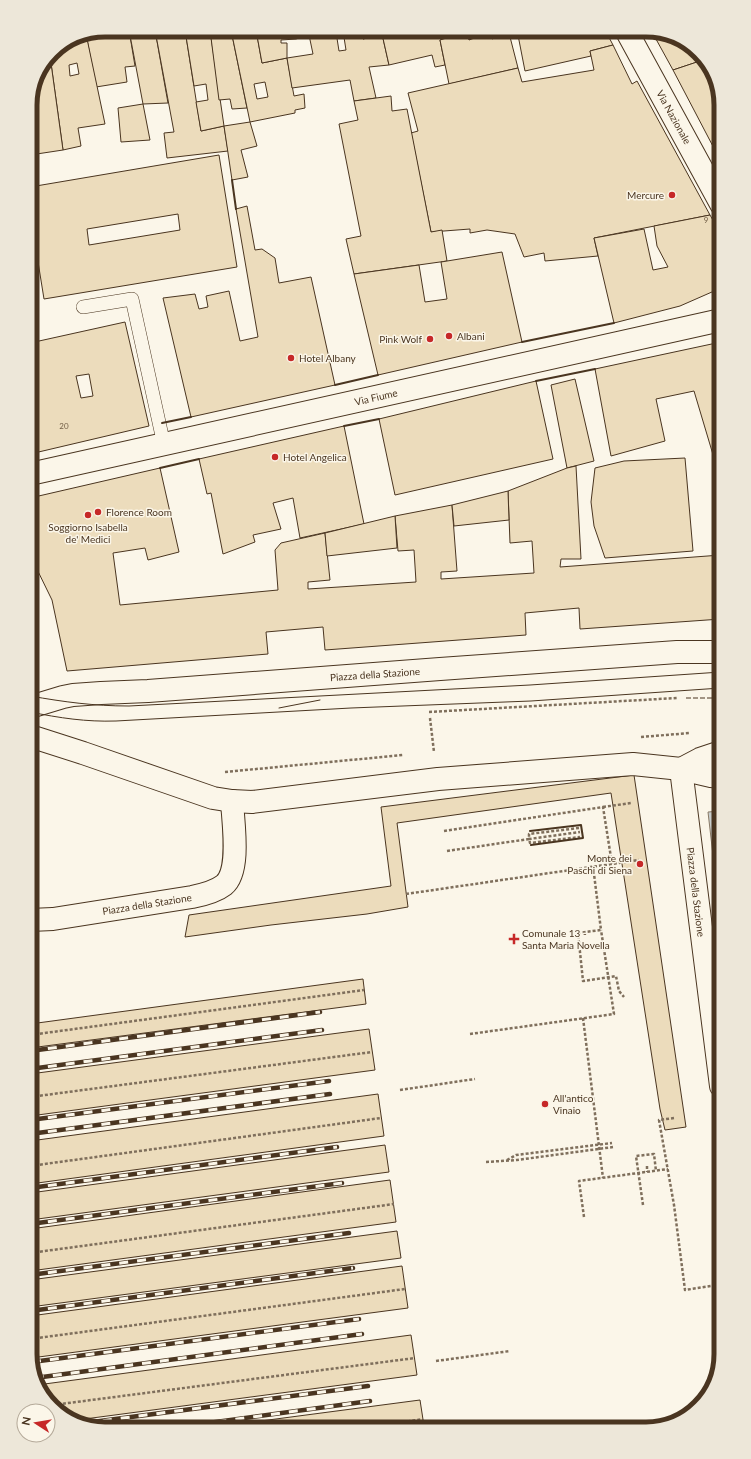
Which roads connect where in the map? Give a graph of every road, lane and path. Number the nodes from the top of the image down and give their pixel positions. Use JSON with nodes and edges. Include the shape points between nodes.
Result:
{"nodes":[{"id":1,"x":630,"y":37,"type":"edge"},
{"id":2,"x":714,"y":191,"type":"edge"},
{"id":3,"x":83,"y":307,"type":"dead end"},
{"id":4,"x":714,"y":322,"type":"edge"},
{"id":5,"x":164,"y":445,"type":"junction"},
{"id":6,"x":37,"y":472,"type":"edge"},
{"id":7,"x":714,"y":652,"type":"edge"},
{"id":8,"x":677,"y":698,"type":"dead end"},
{"id":9,"x":37,"y":705,"type":"edge"},
{"id":10,"x":429,"y":712,"type":"dead end"},
{"id":11,"x":430,"y":718,"type":"dead end"},
{"id":12,"x":693,"y":733,"type":"dead end"},
{"id":13,"x":640,"y":737,"type":"dead end"},
{"id":14,"x":37,"y":738,"type":"edge"},
{"id":15,"x":426,"y":753,"type":"dead end"},
{"id":16,"x":410,"y":754,"type":"dead end"},
{"id":17,"x":714,"y":754,"type":"edge"},
{"id":18,"x":681,"y":769,"type":"junction"},
{"id":19,"x":220,"y":772,"type":"dead end"},
{"id":20,"x":714,"y":776,"type":"edge"},
{"id":21,"x":232,"y":801,"type":"junction"},
{"id":22,"x":631,"y":803,"type":"dead end"},
{"id":23,"x":603,"y":808,"type":"junction"},
{"id":24,"x":579,"y":828,"type":"dead end"},
{"id":25,"x":444,"y":831,"type":"dead end"},
{"id":26,"x":580,"y":832,"type":"dead end"},
{"id":27,"x":580,"y":837,"type":"dead end"},
{"id":28,"x":529,"y":839,"type":"junction"},
{"id":29,"x":447,"y":850,"type":"dead end"},
{"id":30,"x":639,"y":860,"type":"dead end"},
{"id":31,"x":612,"y":864,"type":"junction"},
{"id":32,"x":593,"y":866,"type":"junction"},
{"id":33,"x":406,"y":894,"type":"dead end"},
{"id":34,"x":37,"y":920,"type":"edge"},
{"id":35,"x":601,"y":930,"type":"junction"},
{"id":36,"x":364,"y":990,"type":"dead end"},
{"id":37,"x":624,"y":997,"type":"dead end"},
{"id":38,"x":583,"y":1018,"type":"junction"},
{"id":39,"x":714,"y":1031,"type":"edge"},
{"id":40,"x":37,"y":1034,"type":"edge"},
{"id":41,"x":470,"y":1034,"type":"dead end"},
{"id":42,"x":372,"y":1052,"type":"dead end"},
{"id":43,"x":475,"y":1079,"type":"dead end"},
{"id":44,"x":400,"y":1090,"type":"dead end"},
{"id":45,"x":37,"y":1096,"type":"edge"},
{"id":46,"x":381,"y":1118,"type":"dead end"},
{"id":47,"x":674,"y":1118,"type":"dead end"},
{"id":48,"x":506,"y":1160,"type":"junction"},
{"id":49,"x":486,"y":1162,"type":"dead end"},
{"id":50,"x":37,"y":1165,"type":"edge"},
{"id":51,"x":647,"y":1166,"type":"dead end"},
{"id":52,"x":668,"y":1169,"type":"junction"},
{"id":53,"x":656,"y":1171,"type":"junction"},
{"id":54,"x":647,"y":1172,"type":"junction"},
{"id":55,"x":639,"y":1173,"type":"junction"},
{"id":56,"x":603,"y":1178,"type":"junction"},
{"id":57,"x":394,"y":1204,"type":"dead end"},
{"id":58,"x":643,"y":1205,"type":"dead end"},
{"id":59,"x":584,"y":1217,"type":"dead end"},
{"id":60,"x":37,"y":1252,"type":"edge"},
{"id":61,"x":711,"y":1286,"type":"dead end"},
{"id":62,"x":405,"y":1289,"type":"dead end"},
{"id":63,"x":37,"y":1338,"type":"edge"},
{"id":64,"x":510,"y":1351,"type":"dead end"},
{"id":65,"x":415,"y":1358,"type":"dead end"},
{"id":66,"x":436,"y":1361,"type":"dead end"},
{"id":67,"x":59,"y":1404,"type":"edge"},
{"id":68,"x":423,"y":1419,"type":"dead end"},
{"id":69,"x":404,"y":1422,"type":"edge"}],
"edges":[{"from":1,"to":2,"type":"street","name":"Via Nazionale"},
{"from":3,"to":5,"type":"lane","via":[[132,299]]},
{"from":4,"to":5,"type":"street","name":"Via Fiume"},
{"from":5,"to":6,"type":"street","name":"Via Fiume"},
{"from":7,"to":9,"type":"street","name":"Piazza della Stazione","via":[[669,653],[148,692],[101,693],[63,697]]},
{"from":8,"to":10,"type":"path"},
{"from":11,"to":15,"type":"path","via":[[434,752]]},
{"from":12,"to":13,"type":"path"},
{"from":14,"to":21,"type":"street","via":[[212,798]]},
{"from":16,"to":19,"type":"path"},
{"from":17,"to":18,"type":"street"},
{"from":18,"to":20,"type":"street"},
{"from":18,"to":21,"type":"street","via":[[633,764],[444,779],[252,802]]},
{"from":18,"to":39,"type":"street","name":"Piazza della Stazione"},
{"from":21,"to":34,"type":"street","name":"Piazza della Stazione","via":[[234,865],[223,885],[192,897]]},
{"from":22,"to":23,"type":"path"},
{"from":23,"to":25,"type":"path"},
{"from":23,"to":31,"type":"path"},
{"from":24,"to":28,"type":"path","via":[[529,834]]},
{"from":26,"to":28,"type":"path"},
{"from":27,"to":28,"type":"path","via":[[530,843]]},
{"from":28,"to":29,"type":"path"},
{"from":30,"to":31,"type":"path"},
{"from":31,"to":32,"type":"path"},
{"from":32,"to":33,"type":"path"},
{"from":32,"to":35,"type":"path"},
{"from":35,"to":37,"type":"path","via":[[578,933],[583,981],[616,976],[619,992]]},
{"from":35,"to":38,"type":"path","via":[[614,1014]]},
{"from":36,"to":40,"type":"path"},
{"from":38,"to":41,"type":"path"},
{"from":38,"to":56,"type":"path"},
{"from":42,"to":45,"type":"path"},
{"from":43,"to":44,"type":"path"},
{"from":46,"to":50,"type":"path"},
{"from":47,"to":52,"type":"path","via":[[659,1120]]},
{"from":48,"to":48,"type":"path","via":[[516,1155],[612,1145],[516,1160]]},
{"from":48,"to":49,"type":"path"},
{"from":51,"to":54,"type":"path"},
{"from":52,"to":53,"type":"path"},
{"from":52,"to":61,"type":"path","via":[[685,1290]]},
{"from":53,"to":54,"type":"path"},
{"from":53,"to":55,"type":"path","via":[[654,1154],[642,1155],[636,1156]]},
{"from":54,"to":55,"type":"path"},
{"from":55,"to":56,"type":"path"},
{"from":55,"to":58,"type":"path"},
{"from":56,"to":59,"type":"path","via":[[579,1181]]},
{"from":57,"to":60,"type":"path"},
{"from":62,"to":63,"type":"path"},
{"from":64,"to":66,"type":"path"},
{"from":65,"to":67,"type":"path"},
{"from":68,"to":69,"type":"path"}]}
